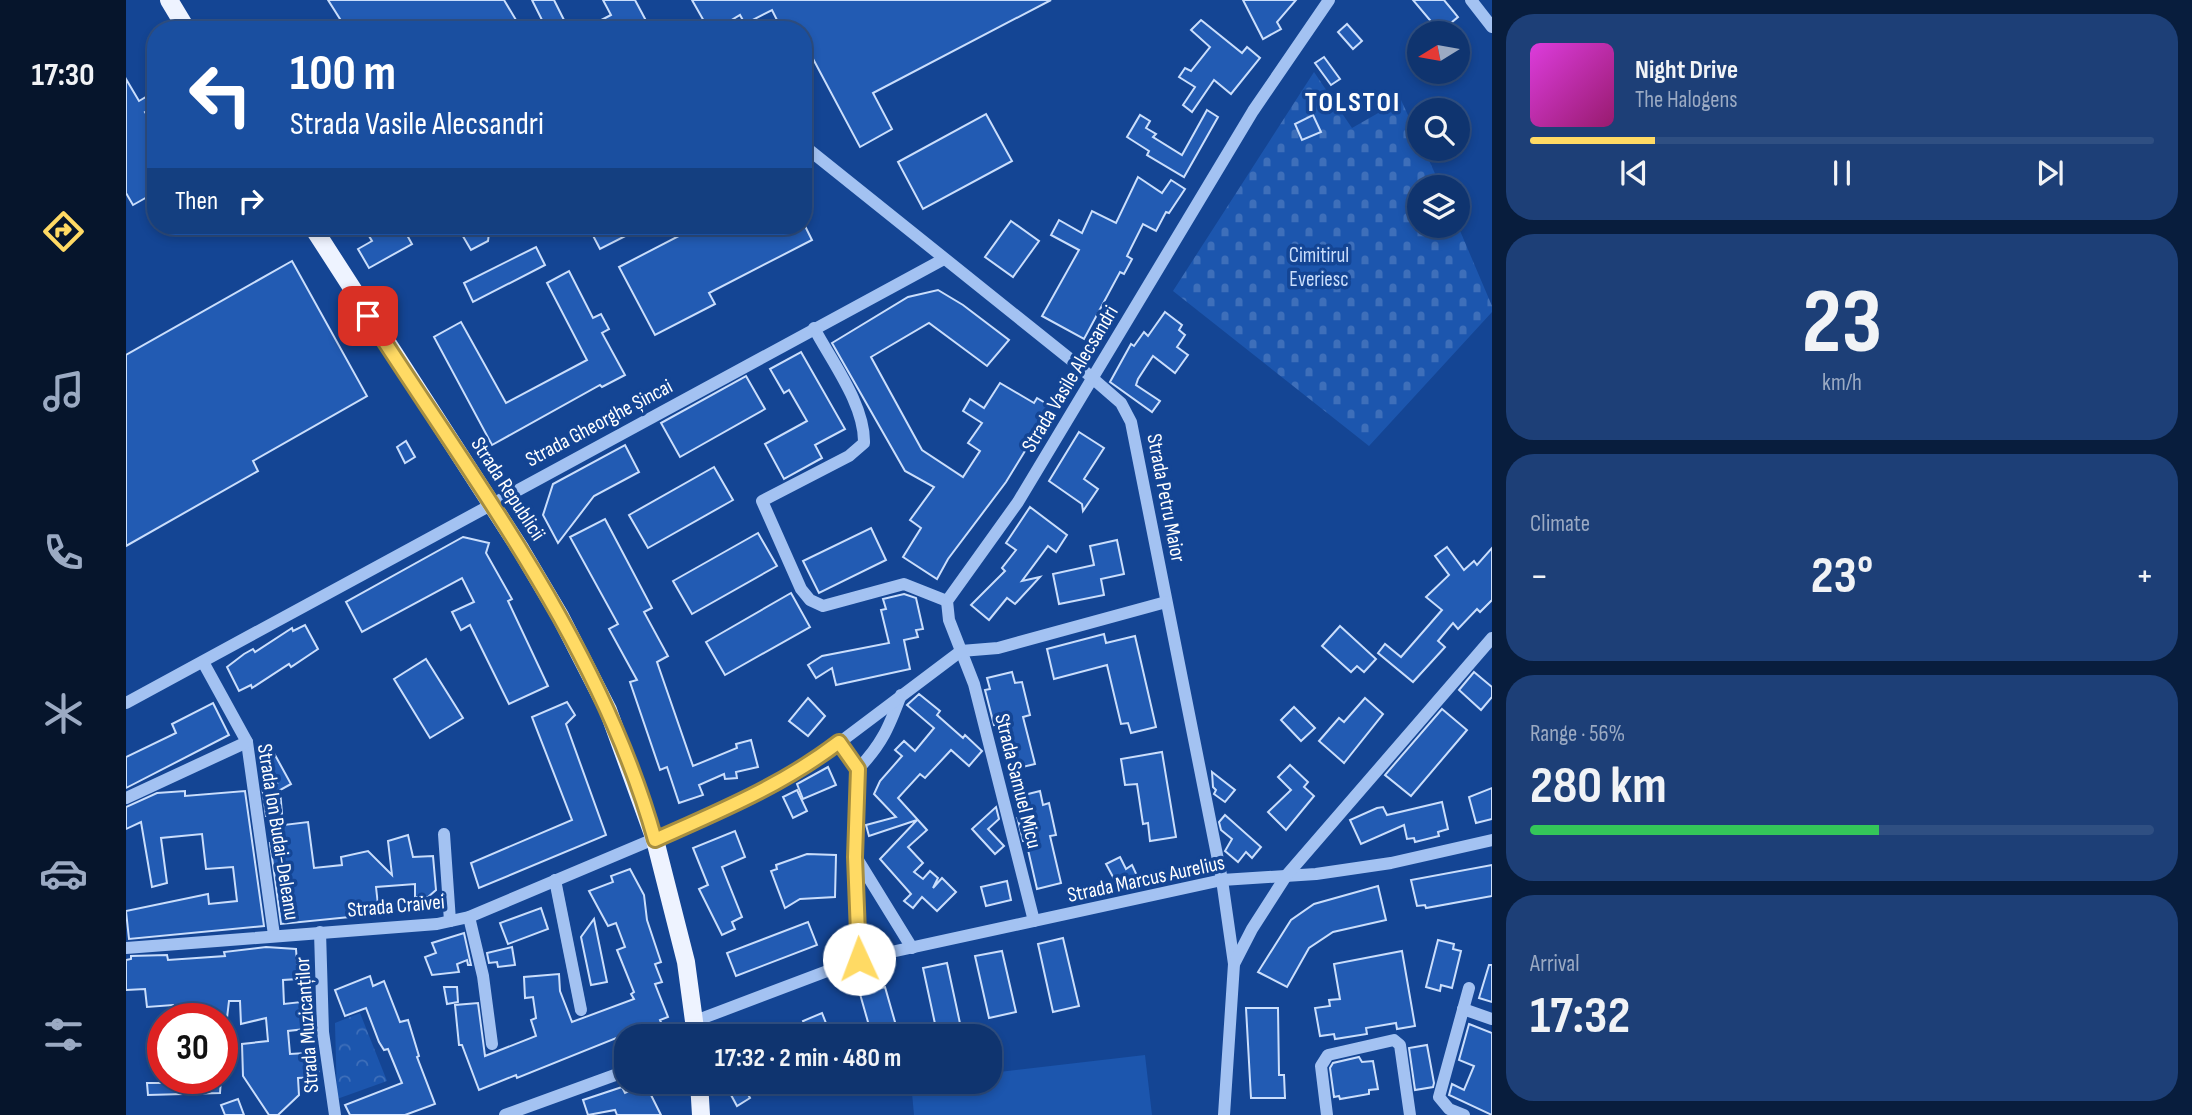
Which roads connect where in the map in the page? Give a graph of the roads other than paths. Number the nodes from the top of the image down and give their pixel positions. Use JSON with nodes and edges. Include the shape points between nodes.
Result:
{"nodes":[{"id":1,"x":169,"y":0,"type":"edge"},
{"id":2,"x":1329,"y":0,"type":"edge"},
{"id":3,"x":1471,"y":0,"type":"edge"},
{"id":4,"x":182,"y":21,"type":"edge"},
{"id":5,"x":1492,"y":27,"type":"edge"},
{"id":6,"x":812,"y":152,"type":"edge"},
{"id":7,"x":318,"y":235,"type":"edge"},
{"id":8,"x":944,"y":259,"type":"junction"},
{"id":9,"x":814,"y":328,"type":"junction"},
{"id":10,"x":1093,"y":378,"type":"junction"},
{"id":11,"x":490,"y":504,"type":"junction"},
{"id":12,"x":947,"y":601,"type":"junction"},
{"id":13,"x":1166,"y":602,"type":"junction"},
{"id":14,"x":1492,"y":638,"type":"edge"},
{"id":15,"x":961,"y":651,"type":"junction"},
{"id":16,"x":203,"y":662,"type":"junction"},
{"id":17,"x":901,"y":695,"type":"junction"},
{"id":18,"x":126,"y":703,"type":"edge"},
{"id":19,"x":247,"y":742,"type":"junction"},
{"id":20,"x":839,"y":742,"type":"junction"},
{"id":21,"x":858,"y":769,"type":"junction"},
{"id":22,"x":126,"y":798,"type":"edge"},
{"id":23,"x":444,"y":834,"type":"dead end"},
{"id":24,"x":655,"y":840,"type":"junction"},
{"id":25,"x":1492,"y":840,"type":"edge"},
{"id":26,"x":855,"y":857,"type":"junction"},
{"id":27,"x":1286,"y":876,"type":"junction"},
{"id":28,"x":555,"y":880,"type":"junction"},
{"id":29,"x":1222,"y":880,"type":"junction"},
{"id":30,"x":469,"y":917,"type":"junction"},
{"id":31,"x":1034,"y":921,"type":"junction"},
{"id":32,"x":450,"y":922,"type":"junction"},
{"id":33,"x":320,"y":932,"type":"junction"},
{"id":34,"x":274,"y":935,"type":"junction"},
{"id":35,"x":126,"y":948,"type":"edge"},
{"id":36,"x":912,"y":948,"type":"junction"},
{"id":37,"x":859,"y":959,"type":"junction"},
{"id":38,"x":1234,"y":964,"type":"junction"},
{"id":39,"x":1469,"y":988,"type":"dead end"},
{"id":40,"x":1463,"y":1009,"type":"junction"},
{"id":41,"x":581,"y":1010,"type":"dead end"},
{"id":42,"x":1492,"y":1019,"type":"edge"},
{"id":43,"x":694,"y":1024,"type":"edge"},
{"id":44,"x":705,"y":1024,"type":"edge"},
{"id":45,"x":492,"y":1044,"type":"dead end"},
{"id":46,"x":614,"y":1075,"type":"edge"},
{"id":47,"x":700,"y":1094,"type":"edge"},
{"id":48,"x":335,"y":1115,"type":"edge"},
{"id":49,"x":505,"y":1115,"type":"edge"},
{"id":50,"x":701,"y":1115,"type":"edge"},
{"id":51,"x":1224,"y":1115,"type":"edge"},
{"id":52,"x":1327,"y":1115,"type":"edge"},
{"id":53,"x":1410,"y":1115,"type":"edge"},
{"id":54,"x":1464,"y":1115,"type":"edge"}],
"edges":[{"from":1,"to":4,"type":"main road"},
{"from":2,"to":10,"type":"street","name":"Strada Vasile Alecsandri","via":[[1253,111]]},
{"from":3,"to":5,"type":"street"},
{"from":6,"to":8,"type":"street","name":"Strada Petru Maior"},
{"from":7,"to":11,"type":"main road","name":"Strada Republicii"},
{"from":8,"to":9,"type":"street","name":"Strada Gheorghe Șincai"},
{"from":8,"to":10,"type":"street","name":"Strada Petru Maior"},
{"from":9,"to":11,"type":"street","name":"Strada Gheorghe Șincai"},
{"from":9,"to":12,"type":"street","via":[[865,430],[864,443],[849,456],[762,501],[801,589],[822,606],[904,584]]},
{"from":10,"to":12,"type":"street","name":"Strada Vasile Alecsandri","via":[[1018,502]]},
{"from":10,"to":13,"type":"street","name":"Strada Petru Maior","via":[[1121,403],[1131,422]]},
{"from":11,"to":16,"type":"street","name":"Strada Gheorghe Șincai"},
{"from":11,"to":24,"type":"main road","name":"Strada Republicii","via":[[583,660],[624,749]]},
{"from":12,"to":15,"type":"street"},
{"from":13,"to":15,"type":"street","via":[[998,648]]},
{"from":13,"to":29,"type":"street","name":"Strada Petru Maior"},
{"from":14,"to":27,"type":"street"},
{"from":15,"to":17,"type":"street"},
{"from":15,"to":31,"type":"street","name":"Strada Samuel Micu","via":[[974,684]]},
{"from":16,"to":18,"type":"street","name":"Strada Gheorghe Șincai"},
{"from":16,"to":19,"type":"street","name":"Strada Ion Budai-Deleanu"},
{"from":17,"to":20,"type":"street"},
{"from":17,"to":21,"type":"street","via":[[887,734]]},
{"from":19,"to":22,"type":"street"},
{"from":19,"to":34,"type":"street","name":"Strada Ion Budai-Deleanu"},
{"from":20,"to":21,"type":"street"},
{"from":20,"to":24,"type":"street","via":[[807,767],[744,801]]},
{"from":21,"to":26,"type":"street"},
{"from":23,"to":32,"type":"street"},
{"from":24,"to":28,"type":"street","name":"Strada Craivei"},
{"from":24,"to":43,"type":"main road","name":"Strada Republicii","via":[[685,962]]},
{"from":25,"to":27,"type":"street","name":"Strada Marcus Aurelius","via":[[1391,863]]},
{"from":26,"to":36,"type":"street"},
{"from":26,"to":37,"type":"street"},
{"from":27,"to":29,"type":"street","name":"Strada Marcus Aurelius"},
{"from":27,"to":38,"type":"street"},
{"from":28,"to":30,"type":"street","name":"Strada Craivei"},
{"from":28,"to":41,"type":"street"},
{"from":29,"to":31,"type":"street","name":"Strada Marcus Aurelius"},
{"from":29,"to":38,"type":"street","name":"Strada Petru Maior"},
{"from":30,"to":32,"type":"street","name":"Strada Craivei"},
{"from":30,"to":45,"type":"street"},
{"from":31,"to":36,"type":"street","name":"Strada Marcus Aurelius"},
{"from":32,"to":33,"type":"street","name":"Strada Craivei"},
{"from":33,"to":34,"type":"street","name":"Strada Craivei"},
{"from":33,"to":48,"type":"street","name":"Strada Muzicanților","via":[[323,1032]]},
{"from":34,"to":35,"type":"street","name":"Strada Craivei"},
{"from":36,"to":37,"type":"street"},
{"from":37,"to":44,"type":"street"},
{"from":38,"to":51,"type":"street"},
{"from":39,"to":40,"type":"street"},
{"from":40,"to":42,"type":"street"},
{"from":40,"to":54,"type":"street","via":[[1439,1097]]},
{"from":46,"to":49,"type":"street"},
{"from":47,"to":50,"type":"main road"},
{"from":52,"to":53,"type":"street","via":[[1324,1059],[1394,1040],[1400,1045]]}]}
